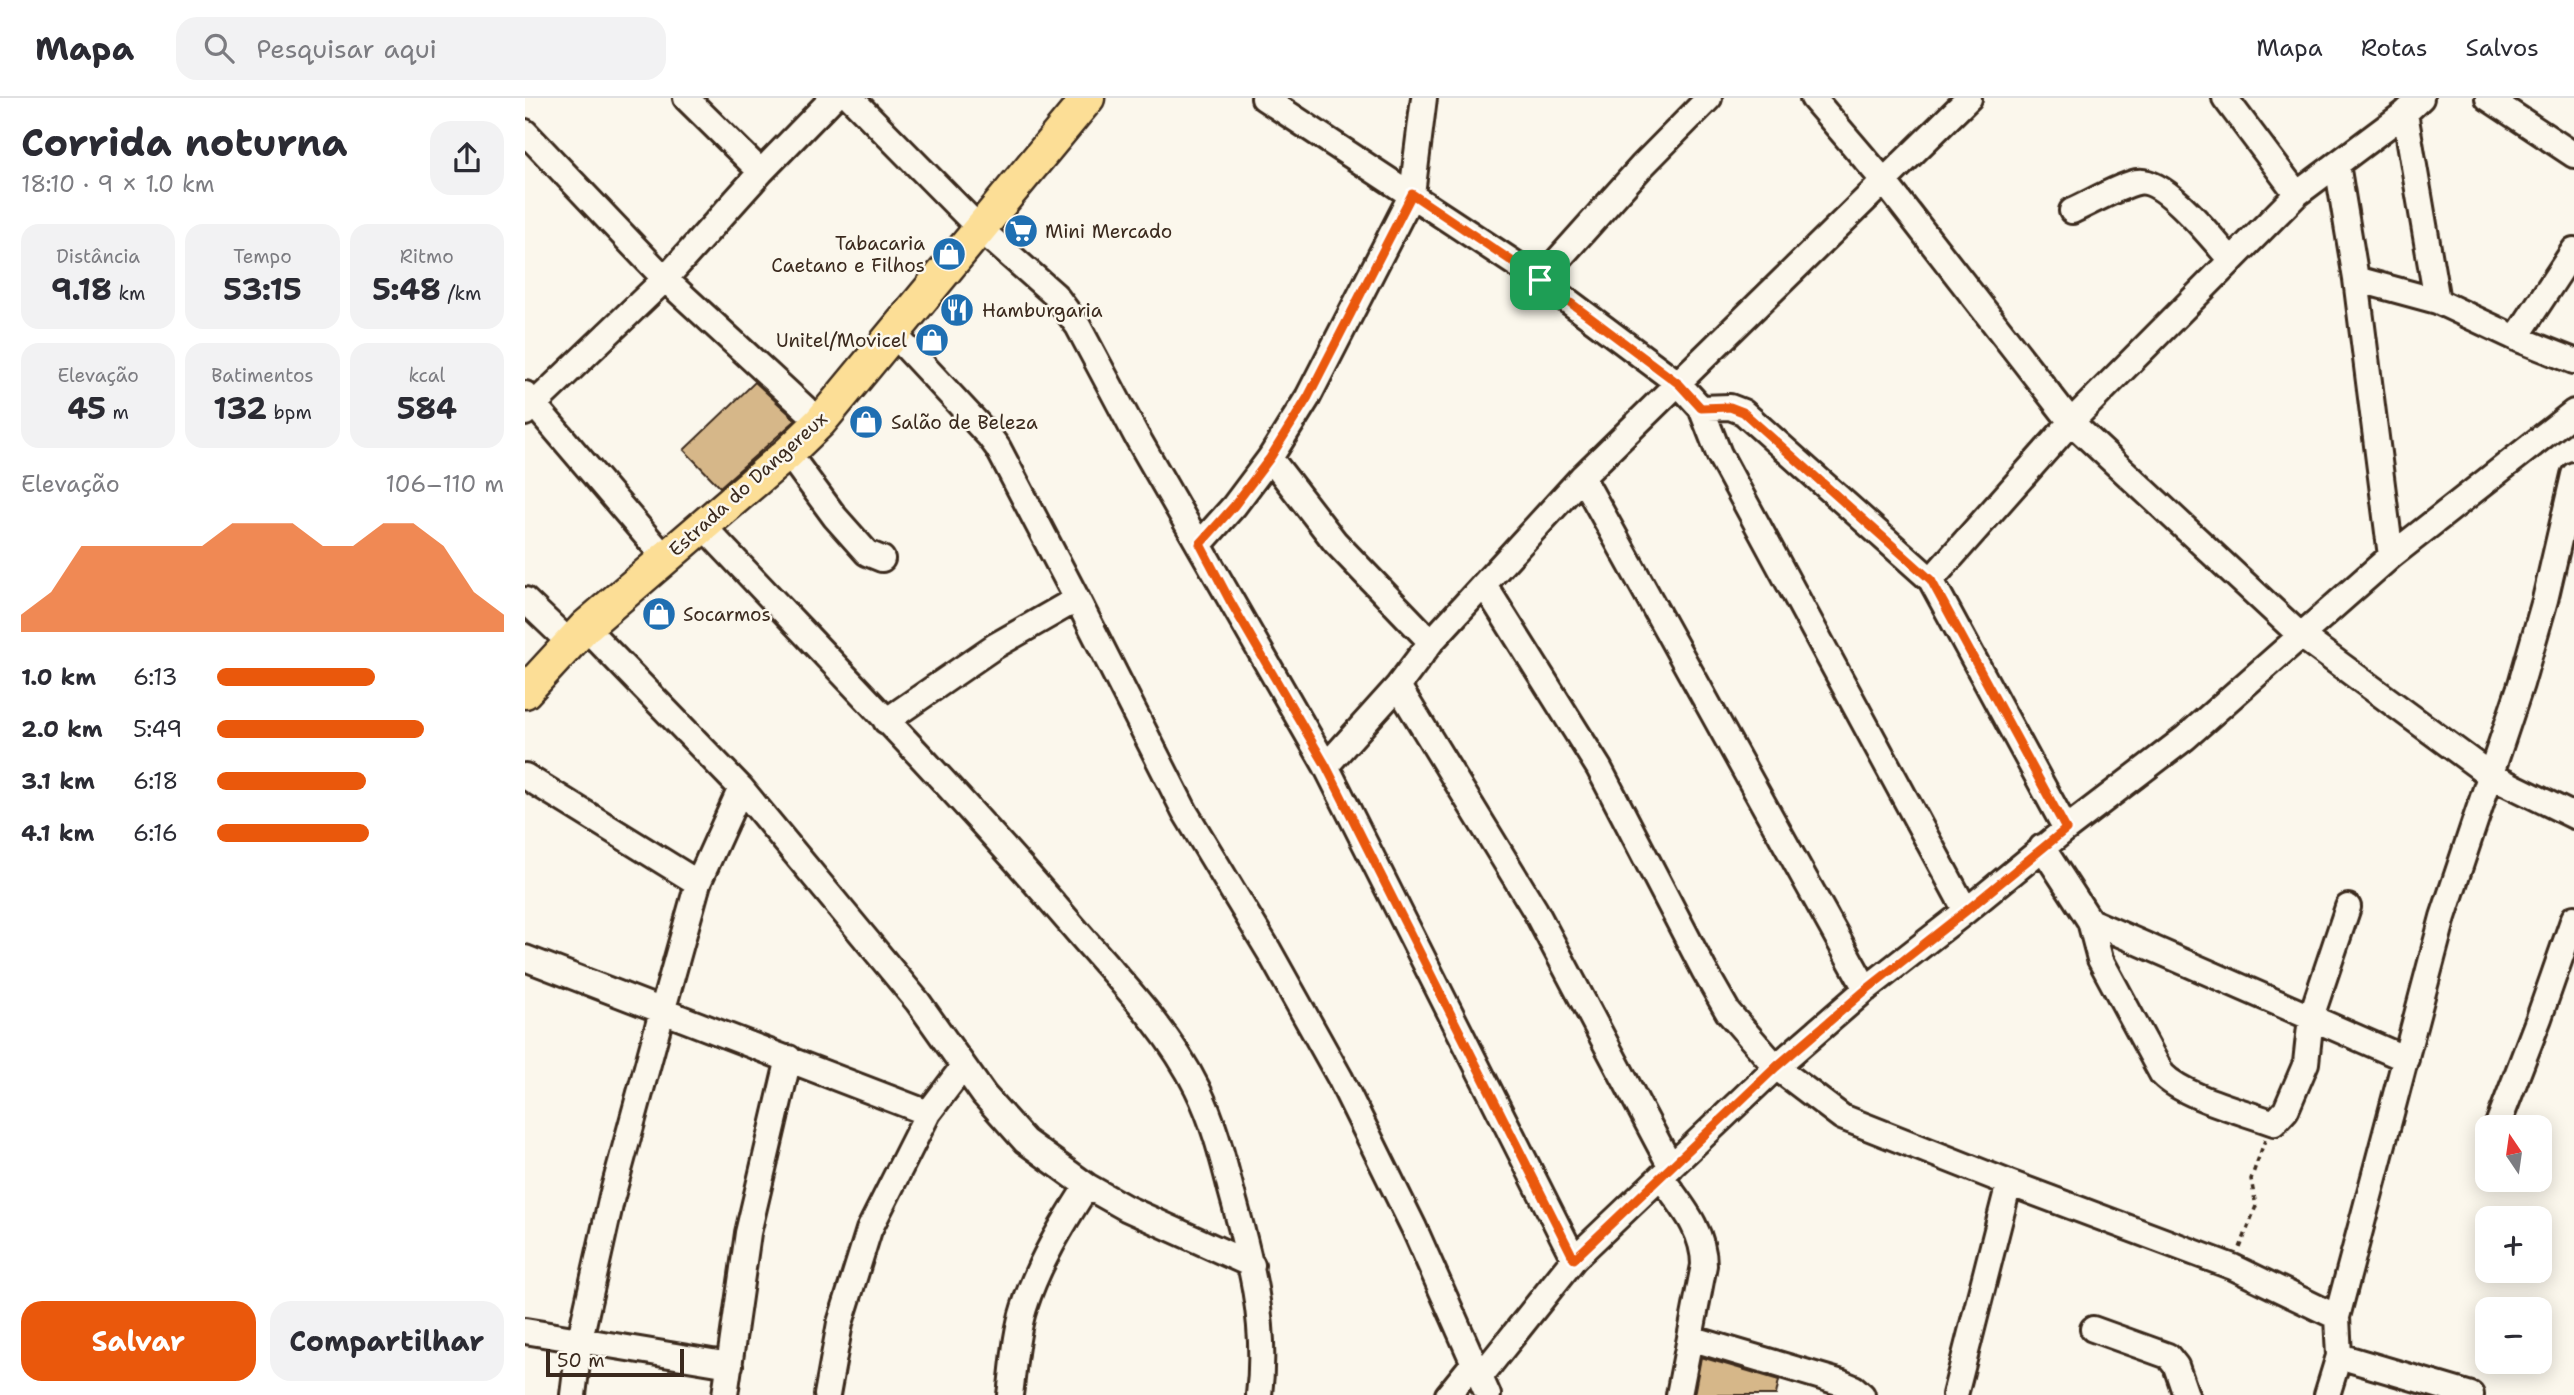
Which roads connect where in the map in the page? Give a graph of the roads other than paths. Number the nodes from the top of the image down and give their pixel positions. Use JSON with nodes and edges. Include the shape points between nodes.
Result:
{"nodes":[{"id":1,"x":686,"y":98,"type":"edge"},
{"id":2,"x":833,"y":98,"type":"edge"},
{"id":3,"x":851,"y":98,"type":"edge"},
{"id":4,"x":1088,"y":98,"type":"edge"},
{"id":5,"x":1264,"y":98,"type":"edge"},
{"id":6,"x":1424,"y":98,"type":"edge"},
{"id":7,"x":1709,"y":98,"type":"edge"},
{"id":8,"x":1813,"y":98,"type":"edge"},
{"id":9,"x":1969,"y":98,"type":"edge"},
{"id":10,"x":2225,"y":98,"type":"edge"},
{"id":11,"x":2488,"y":98,"type":"edge"},
{"id":12,"x":2413,"y":106,"type":"edge"},
{"id":13,"x":525,"y":132,"type":"edge"},
{"id":14,"x":2574,"y":155,"type":"edge"},
{"id":15,"x":2337,"y":164,"type":"junction"},
{"id":16,"x":761,"y":172,"type":"junction"},
{"id":17,"x":1883,"y":180,"type":"junction"},
{"id":18,"x":1412,"y":194,"type":"junction"},
{"id":19,"x":2297,"y":194,"type":"junction"},
{"id":20,"x":2072,"y":211,"type":"dead end"},
{"id":21,"x":979,"y":228,"type":"junction"},
{"id":22,"x":2574,"y":250,"type":"edge"},
{"id":23,"x":2231,"y":260,"type":"junction"},
{"id":24,"x":665,"y":279,"type":"junction"},
{"id":25,"x":2356,"y":279,"type":"junction"},
{"id":26,"x":1540,"y":280,"type":"junction"},
{"id":27,"x":2437,"y":301,"type":"junction"},
{"id":28,"x":893,"y":333,"type":"junction"},
{"id":29,"x":2516,"y":338,"type":"junction"},
{"id":30,"x":2574,"y":361,"type":"edge"},
{"id":31,"x":1679,"y":384,"type":"junction"},
{"id":32,"x":528,"y":404,"type":"edge"},
{"id":33,"x":1701,"y":408,"type":"junction"},
{"id":34,"x":2574,"y":412,"type":"edge"},
{"id":35,"x":820,"y":422,"type":"junction"},
{"id":36,"x":2071,"y":422,"type":"junction"},
{"id":37,"x":788,"y":453,"type":"junction"},
{"id":38,"x":1270,"y":458,"type":"junction"},
{"id":39,"x":2574,"y":475,"type":"edge"},
{"id":40,"x":1581,"y":477,"type":"junction"},
{"id":41,"x":702,"y":525,"type":"junction"},
{"id":42,"x":1200,"y":544,"type":"junction"},
{"id":43,"x":2391,"y":556,"type":"junction"},
{"id":44,"x":666,"y":559,"type":"junction"},
{"id":45,"x":882,"y":559,"type":"dead end"},
{"id":46,"x":1931,"y":580,"type":"junction"},
{"id":47,"x":1485,"y":586,"type":"junction"},
{"id":48,"x":1077,"y":599,"type":"junction"},
{"id":49,"x":525,"y":600,"type":"edge"},
{"id":50,"x":578,"y":635,"type":"junction"},
{"id":51,"x":2300,"y":635,"type":"junction"},
{"id":52,"x":1431,"y":642,"type":"junction"},
{"id":53,"x":1398,"y":686,"type":"junction"},
{"id":54,"x":525,"y":692,"type":"edge"},
{"id":55,"x":886,"y":721,"type":"junction"},
{"id":56,"x":1326,"y":766,"type":"junction"},
{"id":57,"x":2490,"y":775,"type":"junction"},
{"id":58,"x":525,"y":776,"type":"edge"},
{"id":59,"x":741,"y":788,"type":"junction"},
{"id":60,"x":2574,"y":816,"type":"edge"},
{"id":61,"x":2066,"y":829,"type":"junction"},
{"id":62,"x":2042,"y":847,"type":"junction"},
{"id":63,"x":698,"y":883,"type":"junction"},
{"id":64,"x":2349,"y":907,"type":"dead end"},
{"id":65,"x":1966,"y":911,"type":"junction"},
{"id":66,"x":2574,"y":918,"type":"edge"},
{"id":67,"x":2090,"y":921,"type":"junction"},
{"id":68,"x":525,"y":958,"type":"edge"},
{"id":69,"x":1867,"y":989,"type":"junction"},
{"id":70,"x":662,"y":1012,"type":"junction"},
{"id":71,"x":2311,"y":1017,"type":"junction"},
{"id":72,"x":789,"y":1058,"type":"junction"},
{"id":73,"x":2406,"y":1059,"type":"junction"},
{"id":74,"x":963,"y":1067,"type":"junction"},
{"id":75,"x":1776,"y":1067,"type":"junction"},
{"id":76,"x":928,"y":1113,"type":"junction"},
{"id":77,"x":2502,"y":1115,"type":"edge"},
{"id":78,"x":1666,"y":1172,"type":"junction"},
{"id":79,"x":2009,"y":1183,"type":"junction"},
{"id":80,"x":1087,"y":1186,"type":"junction"},
{"id":81,"x":1574,"y":1259,"type":"junction"},
{"id":82,"x":1252,"y":1265,"type":"junction"},
{"id":83,"x":2337,"y":1317,"type":"junction"},
{"id":84,"x":2093,"y":1329,"type":"dead end"},
{"id":85,"x":525,"y":1331,"type":"edge"},
{"id":86,"x":1690,"y":1338,"type":"junction"},
{"id":87,"x":580,"y":1339,"type":"junction"},
{"id":88,"x":2339,"y":1356,"type":"junction"},
{"id":89,"x":730,"y":1365,"type":"junction"},
{"id":90,"x":1480,"y":1379,"type":"edge"},
{"id":91,"x":573,"y":1395,"type":"edge"},
{"id":92,"x":725,"y":1395,"type":"edge"},
{"id":93,"x":827,"y":1395,"type":"edge"},
{"id":94,"x":1010,"y":1395,"type":"edge"},
{"id":95,"x":1259,"y":1395,"type":"edge"},
{"id":96,"x":1448,"y":1395,"type":"edge"},
{"id":97,"x":1679,"y":1395,"type":"edge"},
{"id":98,"x":1862,"y":1395,"type":"edge"},
{"id":99,"x":1955,"y":1395,"type":"edge"},
{"id":100,"x":2186,"y":1395,"type":"edge"},
{"id":101,"x":2327,"y":1395,"type":"edge"},
{"id":102,"x":2471,"y":1395,"type":"edge"}],
"edges":[{"from":1,"to":16,"type":"street"},
{"from":2,"to":16,"type":"street"},
{"from":3,"to":21,"type":"street"},
{"from":4,"to":21,"type":"main road","name":"Estrada do Dangereux"},
{"from":5,"to":18,"type":"street"},
{"from":6,"to":18,"type":"street"},
{"from":7,"to":26,"type":"street"},
{"from":8,"to":17,"type":"street"},
{"from":9,"to":17,"type":"street"},
{"from":10,"to":19,"type":"street"},
{"from":11,"to":14,"type":"street"},
{"from":12,"to":15,"type":"street"},
{"from":12,"to":27,"type":"street"},
{"from":13,"to":24,"type":"street"},
{"from":15,"to":19,"type":"street"},
{"from":15,"to":25,"type":"street"},
{"from":16,"to":24,"type":"street"},
{"from":17,"to":31,"type":"street"},
{"from":17,"to":36,"type":"street"},
{"from":18,"to":26,"type":"street"},
{"from":18,"to":38,"type":"street","via":[[1308,397]]},
{"from":19,"to":23,"type":"street"},
{"from":20,"to":23,"type":"street","via":[[2139,181],[2157,186]]},
{"from":21,"to":28,"type":"main road","name":"Estrada do Dangereux"},
{"from":21,"to":42,"type":"street","via":[[1067,309]]},
{"from":22,"to":29,"type":"street"},
{"from":23,"to":36,"type":"street"},
{"from":24,"to":32,"type":"street"},
{"from":24,"to":35,"type":"street"},
{"from":25,"to":27,"type":"street"},
{"from":25,"to":43,"type":"street"},
{"from":26,"to":31,"type":"street"},
{"from":27,"to":29,"type":"street"},
{"from":28,"to":35,"type":"main road","name":"Estrada do Dangereux"},
{"from":28,"to":48,"type":"street","via":[[989,436]]},
{"from":29,"to":30,"type":"street"},
{"from":31,"to":33,"type":"street"},
{"from":31,"to":40,"type":"street"},
{"from":32,"to":44,"type":"street"},
{"from":33,"to":46,"type":"street","via":[[1730,407],[1743,412]]},
{"from":33,"to":65,"type":"street","via":[[1719,454]]},
{"from":34,"to":43,"type":"street"},
{"from":35,"to":37,"type":"main road","name":"Estrada do Dangereux"},
{"from":36,"to":46,"type":"street"},
{"from":36,"to":51,"type":"street"},
{"from":37,"to":41,"type":"main road","name":"Estrada do Dangereux"},
{"from":37,"to":45,"type":"street","via":[[835,517],[867,553]]},
{"from":38,"to":42,"type":"street"},
{"from":38,"to":52,"type":"street","via":[[1335,542]]},
{"from":39,"to":57,"type":"street","via":[[2542,612]]},
{"from":40,"to":47,"type":"street"},
{"from":40,"to":69,"type":"street"},
{"from":41,"to":44,"type":"main road","name":"Estrada do Dangereux"},
{"from":41,"to":55,"type":"street"},
{"from":42,"to":56,"type":"street"},
{"from":43,"to":51,"type":"street"},
{"from":44,"to":50,"type":"main road","name":"Estrada do Dangereux"},
{"from":46,"to":61,"type":"street"},
{"from":47,"to":52,"type":"street"},
{"from":47,"to":75,"type":"street","via":[[1599,768],[1728,1012]]},
{"from":48,"to":55,"type":"street","via":[[995,646]]},
{"from":48,"to":90,"type":"street","via":[[1185,812],[1340,1078],[1414,1228]]},
{"from":49,"to":50,"type":"street"},
{"from":50,"to":54,"type":"main road","name":"Estrada do Dangereux"},
{"from":50,"to":59,"type":"street"},
{"from":51,"to":57,"type":"street"},
{"from":51,"to":61,"type":"street","via":[[2185,738]]},
{"from":52,"to":53,"type":"street"},
{"from":53,"to":56,"type":"street"},
{"from":53,"to":78,"type":"street","via":[[1535,910]]},
{"from":55,"to":82,"type":"street","via":[[1011,855],[1171,1046],[1211,1117]]},
{"from":56,"to":81,"type":"street"},
{"from":57,"to":60,"type":"street"},
{"from":57,"to":73,"type":"street","via":[[2443,917]]},
{"from":58,"to":63,"type":"street"},
{"from":59,"to":63,"type":"street"},
{"from":59,"to":74,"type":"street","via":[[918,1002]]},
{"from":61,"to":62,"type":"street"},
{"from":62,"to":65,"type":"street"},
{"from":62,"to":67,"type":"street"},
{"from":63,"to":70,"type":"street"},
{"from":64,"to":71,"type":"street"},
{"from":65,"to":69,"type":"street"},
{"from":66,"to":77,"type":"street"},
{"from":67,"to":71,"type":"street"},
{"from":67,"to":71,"type":"street","via":[[2100,959],[2162,1074],[2187,1091],[2274,1123],[2286,1110],[2306,1063]]},
{"from":68,"to":70,"type":"street"},
{"from":69,"to":75,"type":"street"},
{"from":70,"to":72,"type":"street"},
{"from":70,"to":87,"type":"street","via":[[612,1196]]},
{"from":71,"to":73,"type":"street"},
{"from":72,"to":76,"type":"street"},
{"from":72,"to":89,"type":"street","via":[[750,1220]]},
{"from":73,"to":83,"type":"street"},
{"from":74,"to":76,"type":"street"},
{"from":74,"to":80,"type":"street","via":[[1004,1120]]},
{"from":75,"to":78,"type":"street"},
{"from":75,"to":79,"type":"street","via":[[1842,1117]]},
{"from":76,"to":93,"type":"street","via":[[869,1230],[840,1323]]},
{"from":78,"to":81,"type":"street"},
{"from":78,"to":86,"type":"street","via":[[1704,1250]]},
{"from":79,"to":83,"type":"street","via":[[2233,1267]]},
{"from":79,"to":99,"type":"street"},
{"from":80,"to":82,"type":"street"},
{"from":80,"to":94,"type":"street","via":[[1058,1232],[1023,1309]]},
{"from":81,"to":90,"type":"street"},
{"from":82,"to":95,"type":"street","via":[[1262,1329]]},
{"from":83,"to":88,"type":"street"},
{"from":84,"to":100,"type":"street","via":[[2168,1356]]},
{"from":85,"to":87,"type":"street"},
{"from":86,"to":97,"type":"street"},
{"from":86,"to":98,"type":"street","via":[[1842,1382]]},
{"from":87,"to":89,"type":"street"},
{"from":87,"to":91,"type":"street"},
{"from":88,"to":101,"type":"street"},
{"from":88,"to":102,"type":"street"},
{"from":89,"to":92,"type":"street"},
{"from":90,"to":96,"type":"street"}]}
